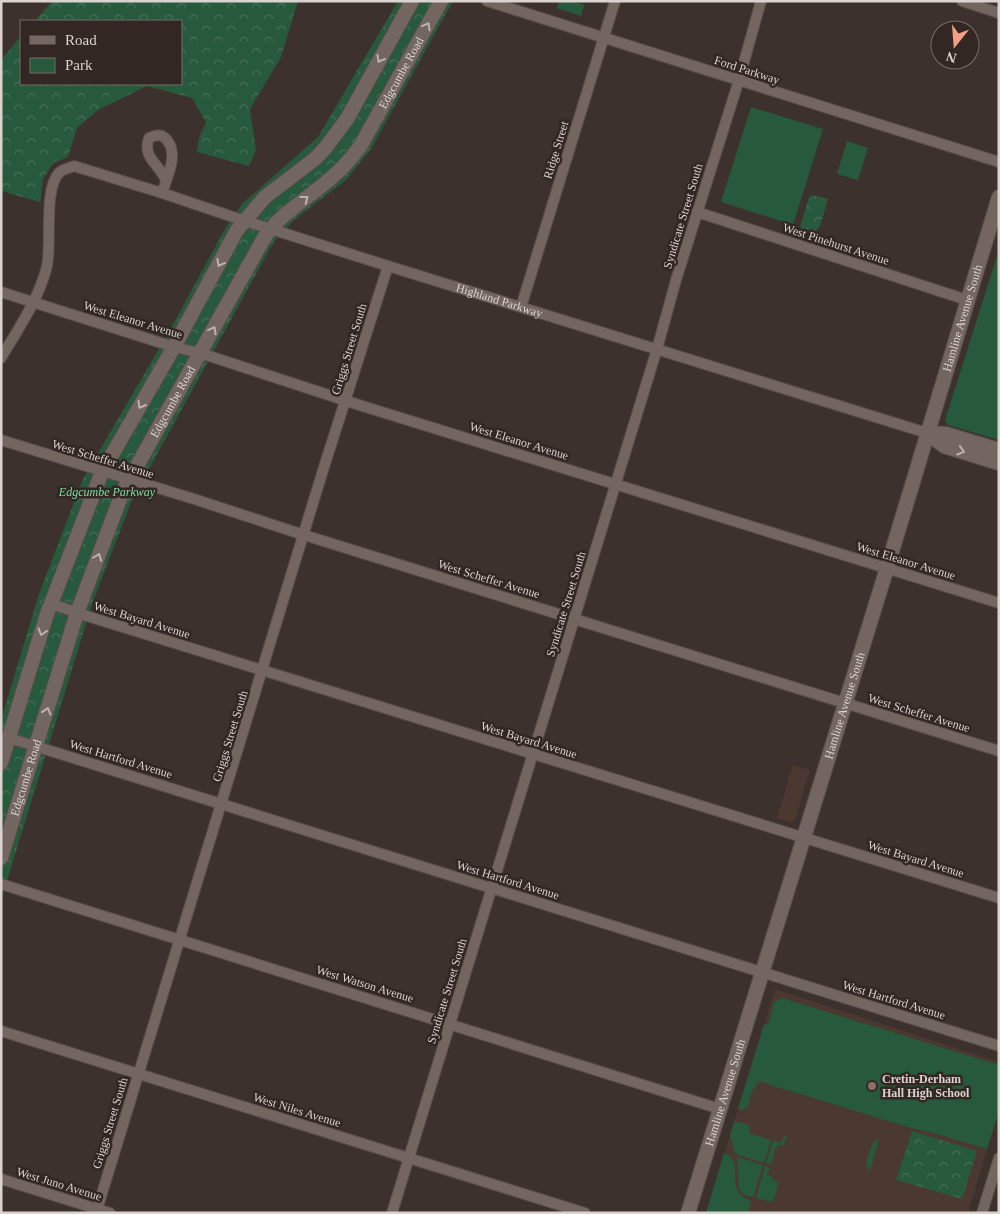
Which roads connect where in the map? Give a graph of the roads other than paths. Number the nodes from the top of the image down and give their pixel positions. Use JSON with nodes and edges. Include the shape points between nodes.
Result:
{"nodes":[{"id":1,"x":412,"y":1,"type":"edge"},
{"id":2,"x":441,"y":1,"type":"edge"},
{"id":3,"x":487,"y":1,"type":"edge"},
{"id":4,"x":615,"y":1,"type":"edge"},
{"id":5,"x":761,"y":1,"type":"edge"},
{"id":6,"x":962,"y":1,"type":"edge"},
{"id":7,"x":999,"y":13,"type":"edge"},
{"id":8,"x":604,"y":38,"type":"junction"},
{"id":9,"x":739,"y":80,"type":"junction"},
{"id":10,"x":999,"y":162,"type":"edge"},
{"id":11,"x":166,"y":180,"type":"dead end"},
{"id":12,"x":162,"y":192,"type":"junction"},
{"id":13,"x":999,"y":197,"type":"edge"},
{"id":14,"x":697,"y":212,"type":"junction"},
{"id":15,"x":245,"y":221,"type":"junction"},
{"id":16,"x":270,"y":228,"type":"junction"},
{"id":17,"x":388,"y":266,"type":"junction"},
{"id":18,"x":1,"y":292,"type":"edge"},
{"id":19,"x":967,"y":300,"type":"junction"},
{"id":20,"x":32,"y":302,"type":"junction"},
{"id":21,"x":521,"y":306,"type":"junction"},
{"id":22,"x":174,"y":347,"type":"junction"},
{"id":23,"x":657,"y":349,"type":"junction"},
{"id":24,"x":200,"y":353,"type":"junction"},
{"id":25,"x":1,"y":358,"type":"edge"},
{"id":26,"x":346,"y":400,"type":"junction"},
{"id":27,"x":927,"y":433,"type":"junction"},
{"id":28,"x":1,"y":440,"type":"edge"},
{"id":29,"x":999,"y":450,"type":"edge"},
{"id":30,"x":999,"y":463,"type":"edge"},
{"id":31,"x":102,"y":472,"type":"junction"},
{"id":32,"x":129,"y":480,"type":"junction"},
{"id":33,"x":616,"y":484,"type":"junction"},
{"id":34,"x":304,"y":535,"type":"junction"},
{"id":35,"x":886,"y":568,"type":"junction"},
{"id":36,"x":999,"y":603,"type":"edge"},
{"id":37,"x":52,"y":604,"type":"junction"},
{"id":38,"x":77,"y":613,"type":"junction"},
{"id":39,"x":574,"y":619,"type":"junction"},
{"id":40,"x":263,"y":670,"type":"junction"},
{"id":41,"x":844,"y":704,"type":"junction"},
{"id":42,"x":9,"y":738,"type":"junction"},
{"id":43,"x":36,"y":746,"type":"junction"},
{"id":44,"x":999,"y":751,"type":"edge"},
{"id":45,"x":533,"y":754,"type":"junction"},
{"id":46,"x":1,"y":763,"type":"edge"},
{"id":47,"x":222,"y":804,"type":"junction"},
{"id":48,"x":803,"y":838,"type":"junction"},
{"id":49,"x":1,"y":858,"type":"edge"},
{"id":50,"x":1,"y":884,"type":"edge"},
{"id":51,"x":492,"y":888,"type":"junction"},
{"id":52,"x":999,"y":898,"type":"edge"},
{"id":53,"x":180,"y":940,"type":"junction"},
{"id":54,"x":762,"y":972,"type":"junction"},
{"id":55,"x":450,"y":1024,"type":"junction"},
{"id":56,"x":1,"y":1031,"type":"edge"},
{"id":57,"x":999,"y":1046,"type":"edge"},
{"id":58,"x":138,"y":1074,"type":"junction"},
{"id":59,"x":720,"y":1109,"type":"junction"},
{"id":60,"x":409,"y":1158,"type":"junction"},
{"id":61,"x":999,"y":1158,"type":"edge"},
{"id":62,"x":1,"y":1179,"type":"edge"},
{"id":63,"x":96,"y":1211,"type":"edge"},
{"id":64,"x":110,"y":1213,"type":"edge"},
{"id":65,"x":392,"y":1213,"type":"edge"},
{"id":66,"x":585,"y":1213,"type":"edge"},
{"id":67,"x":688,"y":1213,"type":"edge"},
{"id":68,"x":982,"y":1213,"type":"edge"}],
"edges":[{"from":1,"to":15,"type":"street","name":"Edgcumbe Road","one_way":true,"via":[[347,120],[326,148],[265,197]]},
{"from":16,"to":2,"type":"street","name":"Edgcumbe Road","one_way":true,"via":[[330,179],[361,145]]},
{"from":3,"to":8,"type":"street","name":"Ford Parkway"},
{"from":4,"to":8,"type":"street","name":"Ridge Street"},
{"from":5,"to":9,"type":"street","name":"Syndicate Street South"},
{"from":6,"to":7,"type":"street"},
{"from":8,"to":9,"type":"street","name":"Ford Parkway"},
{"from":8,"to":21,"type":"street","name":"Ridge Street"},
{"from":9,"to":10,"type":"street","name":"Ford Parkway"},
{"from":9,"to":14,"type":"street","name":"Syndicate Street South"},
{"from":11,"to":12,"type":"street"},
{"from":12,"to":15,"type":"street","name":"Highland Parkway"},
{"from":12,"to":20,"type":"street","name":"Highland Parkway","via":[[74,166],[60,172],[53,182],[48,263]]},
{"from":13,"to":19,"type":"street","name":"Hamline Avenue South"},
{"from":14,"to":19,"type":"street","name":"West Pinehurst Avenue"},
{"from":14,"to":23,"type":"street","name":"Syndicate Street South"},
{"from":15,"to":16,"type":"street","name":"Highland Parkway"},
{"from":15,"to":22,"type":"street","name":"Edgcumbe Road","one_way":true,"via":[[237,230]]},
{"from":16,"to":17,"type":"street","name":"Highland Parkway"},
{"from":24,"to":16,"type":"street","name":"Edgcumbe Road","one_way":true},
{"from":17,"to":21,"type":"street","name":"Highland Parkway"},
{"from":17,"to":26,"type":"street","name":"Griggs Street South"},
{"from":18,"to":20,"type":"street","name":"West Eleanor Avenue"},
{"from":19,"to":27,"type":"street","name":"Hamline Avenue South"},
{"from":20,"to":22,"type":"street","name":"West Eleanor Avenue"},
{"from":20,"to":25,"type":"street"},
{"from":21,"to":23,"type":"street","name":"Highland Parkway"},
{"from":22,"to":24,"type":"street","name":"West Eleanor Avenue"},
{"from":22,"to":31,"type":"street","name":"Edgcumbe Road","one_way":true},
{"from":23,"to":27,"type":"street","name":"Highland Parkway"},
{"from":23,"to":33,"type":"street","name":"Syndicate Street South"},
{"from":24,"to":26,"type":"street","name":"West Eleanor Avenue"},
{"from":24,"to":32,"type":"street","name":"Edgcumbe Road"},
{"from":26,"to":33,"type":"street","name":"West Eleanor Avenue"},
{"from":26,"to":34,"type":"street","name":"Griggs Street South"},
{"from":27,"to":29,"type":"street","name":"Highland Parkway","via":[[946,434]]},
{"from":27,"to":30,"type":"street","name":"Highland Parkway","one_way":true,"via":[[944,446]]},
{"from":27,"to":35,"type":"street","name":"Hamline Avenue South"},
{"from":28,"to":31,"type":"street","name":"West Scheffer Avenue"},
{"from":31,"to":32,"type":"street","name":"West Scheffer Avenue"},
{"from":31,"to":37,"type":"street","name":"Edgcumbe Road"},
{"from":32,"to":34,"type":"street","name":"West Scheffer Avenue"},
{"from":38,"to":32,"type":"street","name":"Edgcumbe Road","one_way":true},
{"from":33,"to":35,"type":"street","name":"West Eleanor Avenue"},
{"from":33,"to":39,"type":"street","name":"Syndicate Street South"},
{"from":34,"to":39,"type":"street","name":"West Scheffer Avenue"},
{"from":34,"to":40,"type":"street","name":"Griggs Street South"},
{"from":35,"to":36,"type":"street","name":"West Eleanor Avenue"},
{"from":35,"to":41,"type":"street","name":"Hamline Avenue South"},
{"from":37,"to":38,"type":"street","name":"West Bayard Avenue"},
{"from":37,"to":42,"type":"street","name":"Edgcumbe Road","one_way":true},
{"from":38,"to":40,"type":"street","name":"West Bayard Avenue"},
{"from":43,"to":38,"type":"street","name":"Edgcumbe Road","one_way":true},
{"from":39,"to":41,"type":"street","name":"West Scheffer Avenue"},
{"from":39,"to":45,"type":"street","name":"Syndicate Street South"},
{"from":40,"to":45,"type":"street","name":"West Bayard Avenue"},
{"from":40,"to":47,"type":"street","name":"Griggs Street South"},
{"from":41,"to":44,"type":"street","name":"West Scheffer Avenue"},
{"from":41,"to":48,"type":"street","name":"Hamline Avenue South"},
{"from":42,"to":43,"type":"street","name":"West Hartford Avenue"},
{"from":42,"to":46,"type":"street","name":"Edgcumbe Road"},
{"from":43,"to":47,"type":"street","name":"West Hartford Avenue"},
{"from":43,"to":49,"type":"street","name":"Edgcumbe Road"},
{"from":45,"to":48,"type":"street","name":"West Bayard Avenue"},
{"from":45,"to":51,"type":"street","name":"Syndicate Street South"},
{"from":47,"to":51,"type":"street","name":"West Hartford Avenue"},
{"from":47,"to":53,"type":"street","name":"Griggs Street South"},
{"from":48,"to":52,"type":"street","name":"West Bayard Avenue"},
{"from":48,"to":54,"type":"street","name":"Hamline Avenue South"},
{"from":50,"to":53,"type":"street","name":"West Watson Avenue"},
{"from":51,"to":54,"type":"street","name":"West Hartford Avenue"},
{"from":51,"to":55,"type":"street","name":"Syndicate Street South"},
{"from":53,"to":55,"type":"street","name":"West Watson Avenue"},
{"from":53,"to":58,"type":"street","name":"Griggs Street South"},
{"from":54,"to":57,"type":"street","name":"West Hartford Avenue"},
{"from":54,"to":59,"type":"street","name":"Hamline Avenue South"},
{"from":55,"to":59,"type":"street","name":"West Watson Avenue"},
{"from":55,"to":60,"type":"street","name":"Syndicate Street South"},
{"from":56,"to":58,"type":"street","name":"West Niles Avenue"},
{"from":58,"to":60,"type":"street","name":"West Niles Avenue"},
{"from":58,"to":63,"type":"street","name":"Griggs Street South"},
{"from":59,"to":67,"type":"street","name":"Hamline Avenue South"},
{"from":60,"to":65,"type":"street","name":"Syndicate Street South"},
{"from":60,"to":66,"type":"street","name":"West Niles Avenue"},
{"from":61,"to":68,"type":"street"},
{"from":62,"to":63,"type":"street","name":"West Juno Avenue"},
{"from":63,"to":64,"type":"street","name":"West Juno Avenue"}]}
